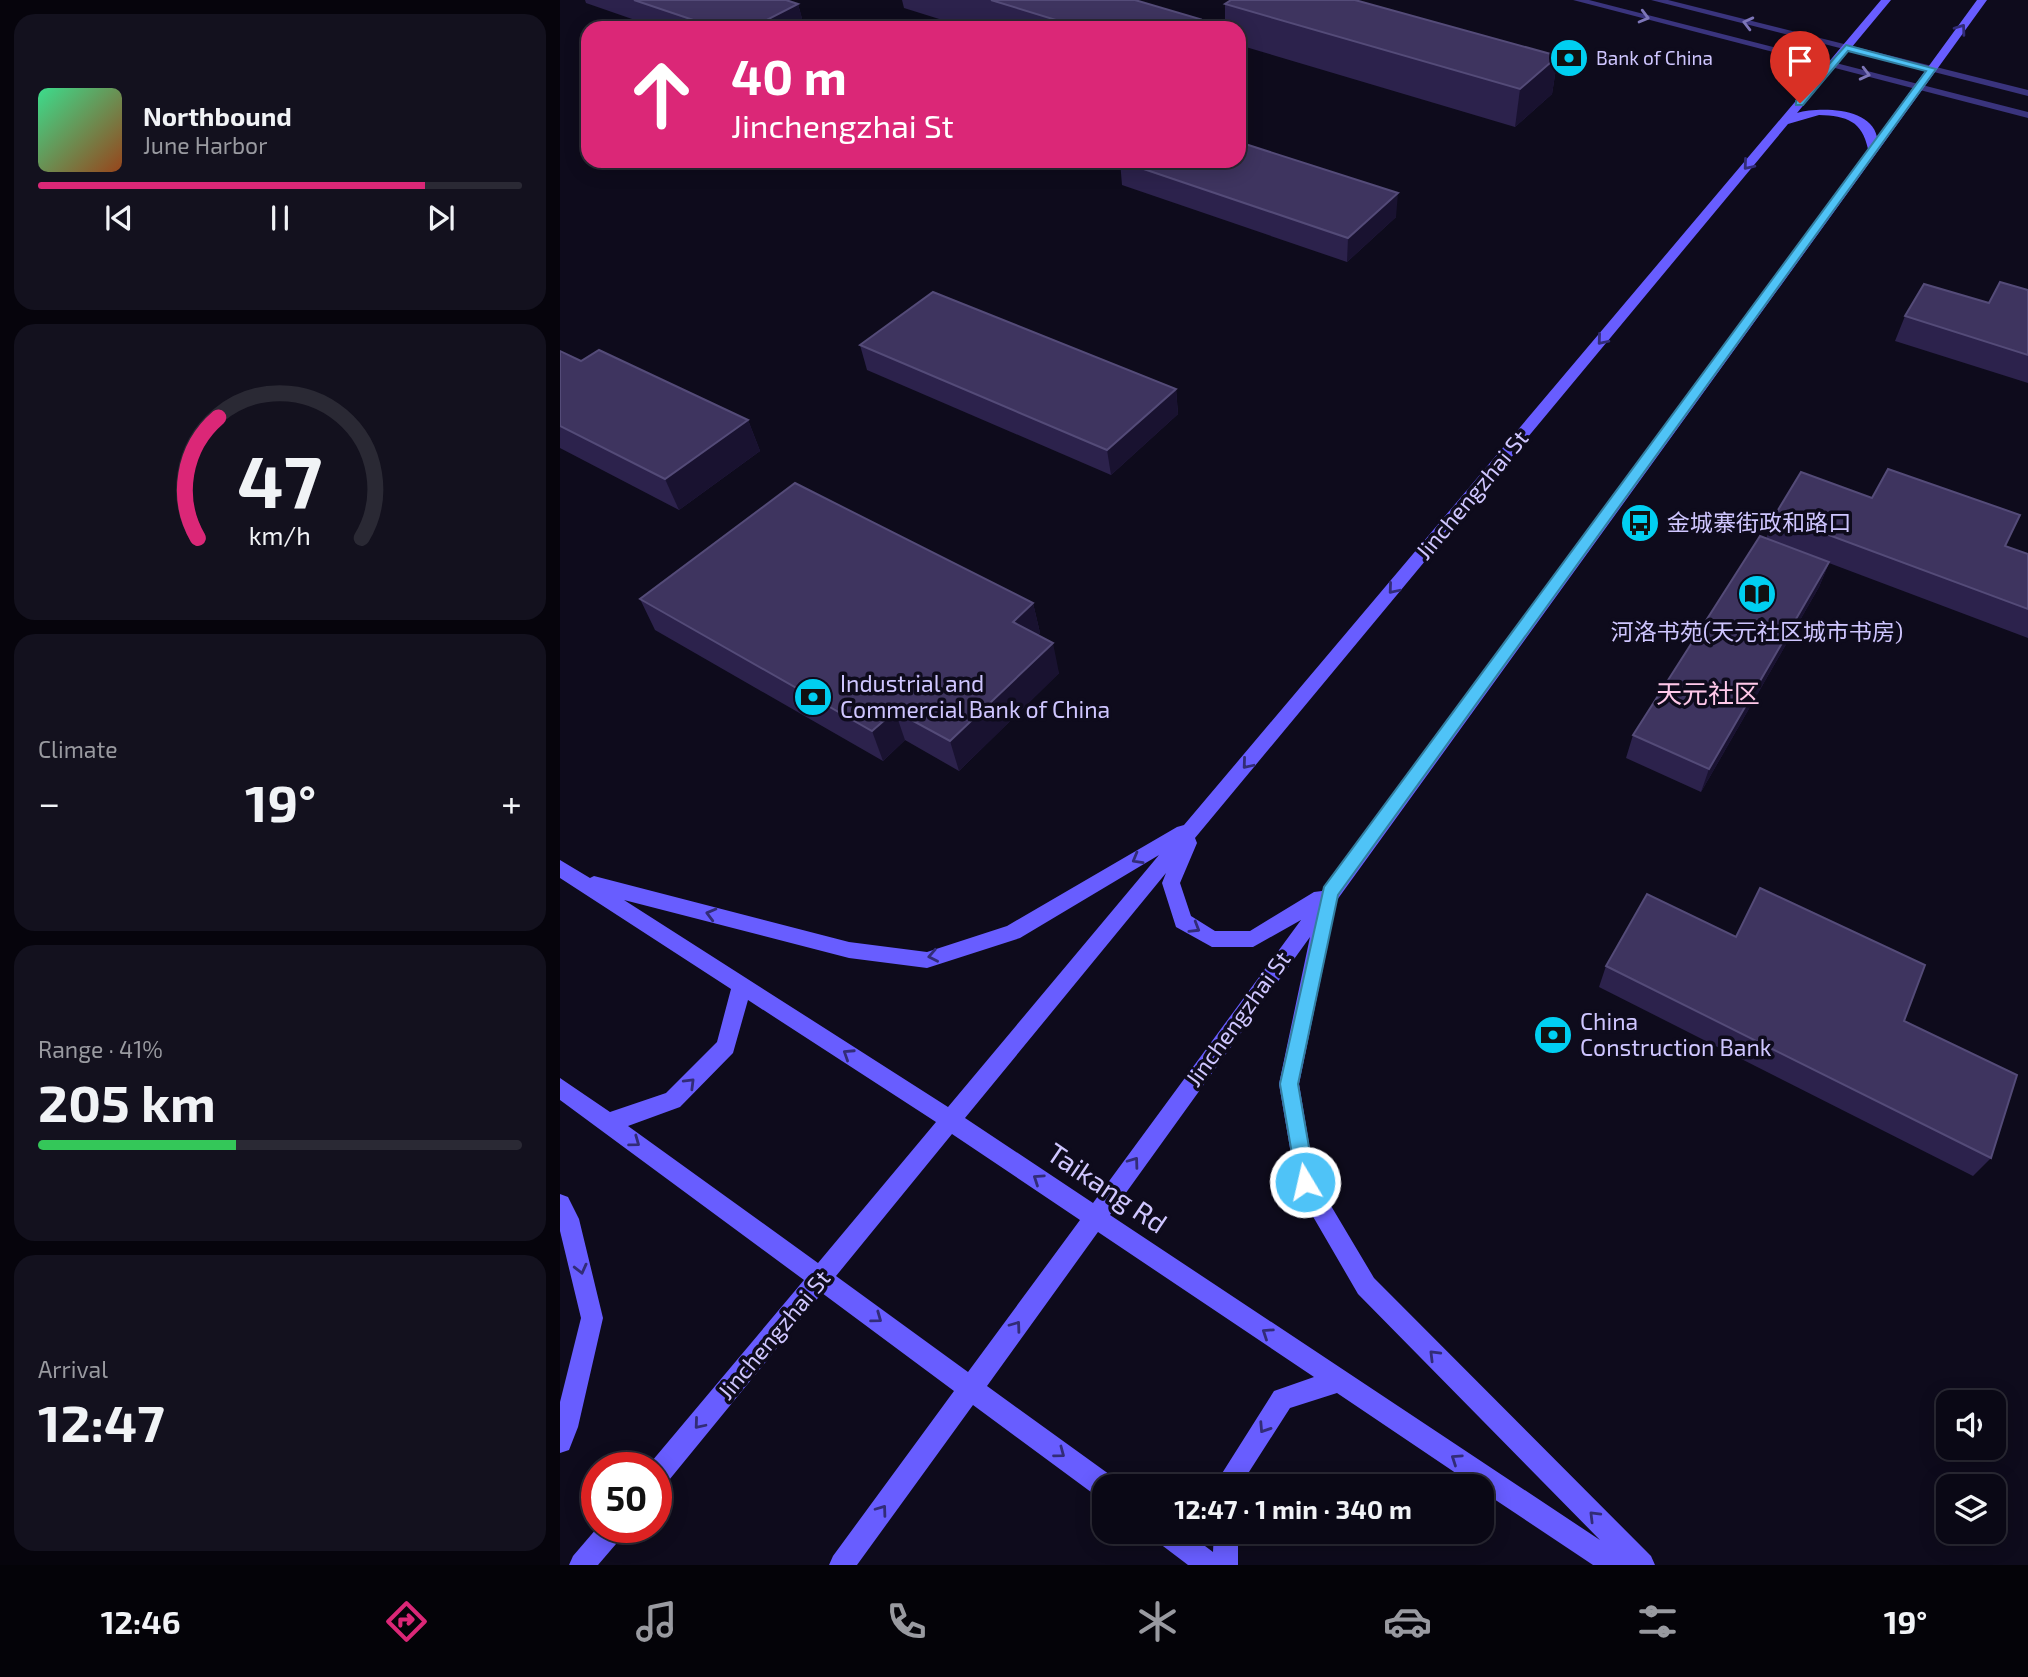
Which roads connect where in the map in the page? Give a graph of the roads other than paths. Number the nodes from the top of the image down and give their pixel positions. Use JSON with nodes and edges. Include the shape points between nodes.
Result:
{"nodes":[{"id":1,"x":1578,"y":0,"type":"edge"},
{"id":2,"x":1656,"y":0,"type":"edge"},
{"id":3,"x":1886,"y":0,"type":"edge"},
{"id":4,"x":1982,"y":0,"type":"edge"},
{"id":5,"x":1846,"y":48,"type":"junction"},
{"id":6,"x":1831,"y":66,"type":"junction"},
{"id":7,"x":1932,"y":69,"type":"junction"},
{"id":8,"x":1918,"y":88,"type":"junction"},
{"id":9,"x":2028,"y":93,"type":"edge"},
{"id":10,"x":2028,"y":115,"type":"edge"},
{"id":11,"x":1784,"y":122,"type":"junction"},
{"id":12,"x":1873,"y":148,"type":"junction"},
{"id":13,"x":1195,"y":825,"type":"junction"},
{"id":14,"x":560,"y":868,"type":"edge"},
{"id":15,"x":578,"y":880,"type":"junction"},
{"id":16,"x":1330,"y":892,"type":"junction"},
{"id":17,"x":742,"y":986,"type":"junction"},
{"id":18,"x":560,"y":1088,"type":"edge"},
{"id":19,"x":950,"y":1120,"type":"junction"},
{"id":20,"x":608,"y":1123,"type":"junction"},
{"id":21,"x":560,"y":1205,"type":"edge"},
{"id":22,"x":1094,"y":1218,"type":"junction"},
{"id":23,"x":822,"y":1278,"type":"junction"},
{"id":24,"x":1338,"y":1381,"type":"junction"},
{"id":25,"x":972,"y":1388,"type":"junction"},
{"id":26,"x":560,"y":1441,"type":"edge"},
{"id":27,"x":672,"y":1457,"type":"edge"},
{"id":28,"x":1234,"y":1474,"type":"edge"},
{"id":29,"x":1092,"y":1477,"type":"edge"},
{"id":30,"x":600,"y":1543,"type":"edge"},
{"id":31,"x":1181,"y":1544,"type":"edge"},
{"id":32,"x":1226,"y":1544,"type":"edge"},
{"id":33,"x":582,"y":1565,"type":"edge"},
{"id":34,"x":842,"y":1565,"type":"edge"},
{"id":35,"x":1209,"y":1565,"type":"edge"},
{"id":36,"x":1225,"y":1565,"type":"edge"},
{"id":37,"x":1615,"y":1565,"type":"edge"},
{"id":38,"x":1642,"y":1565,"type":"edge"}],
"edges":[{"from":1,"to":6,"type":"street","one_way":true},
{"from":5,"to":2,"type":"street","one_way":true},
{"from":3,"to":5,"type":"main road","name":"Jinchengzhai St"},
{"from":7,"to":4,"type":"main road","name":"Jinchengzhai St","one_way":true},
{"from":5,"to":6,"type":"main road","name":"Jinchengzhai St"},
{"from":5,"to":7,"type":"street"},
{"from":6,"to":8,"type":"street","one_way":true},
{"from":6,"to":11,"type":"main road","name":"Jinchengzhai St"},
{"from":7,"to":8,"type":"main road","name":"Jinchengzhai St"},
{"from":7,"to":9,"type":"street"},
{"from":8,"to":10,"type":"street"},
{"from":8,"to":12,"type":"main road","name":"Jinchengzhai St"},
{"from":11,"to":12,"type":"main road","via":[[1804,112],[1832,112],[1865,125]]},
{"from":11,"to":13,"type":"main road","name":"Jinchengzhai St","one_way":true},
{"from":12,"to":16,"type":"main road","name":"Jinchengzhai St"},
{"from":13,"to":15,"type":"main road","one_way":true,"via":[[1013,932],[928,960],[849,950]]},
{"from":13,"to":16,"type":"main road","one_way":true,"via":[[1171,883],[1183,921],[1212,939],[1253,939]]},
{"from":13,"to":19,"type":"main road","name":"Jinchengzhai St"},
{"from":14,"to":15,"type":"main road","name":"Taikang Rd"},
{"from":15,"to":17,"type":"main road","name":"Taikang Rd"},
{"from":22,"to":16,"type":"main road","name":"Jinchengzhai St","one_way":true},
{"from":38,"to":16,"type":"main road","one_way":true,"via":[[1366,1286],[1305,1182],[1289,1084]]},
{"from":19,"to":17,"type":"main road","name":"Taikang Rd","one_way":true},
{"from":20,"to":17,"type":"main road","one_way":true,"via":[[673,1100],[726,1047]]},
{"from":18,"to":20,"type":"main road"},
{"from":22,"to":19,"type":"main road","name":"Taikang Rd","one_way":true},
{"from":19,"to":23,"type":"main road","name":"Jinchengzhai St"},
{"from":20,"to":23,"type":"main road","one_way":true},
{"from":21,"to":26,"type":"main road","one_way":true,"via":[[568,1219],[592,1318]]},
{"from":24,"to":22,"type":"main road","name":"Taikang Rd","one_way":true},
{"from":25,"to":22,"type":"main road","name":"Jinchengzhai St","one_way":true},
{"from":23,"to":25,"type":"main road","one_way":true},
{"from":23,"to":27,"type":"main road","name":"Jinchengzhai St","one_way":true},
{"from":24,"to":28,"type":"main road","one_way":true,"via":[[1282,1399]]},
{"from":37,"to":24,"type":"main road","name":"Taikang Rd","one_way":true},
{"from":25,"to":29,"type":"main road","one_way":true},
{"from":34,"to":25,"type":"main road","name":"Jinchengzhai St","one_way":true},
{"from":30,"to":33,"type":"main road"},
{"from":31,"to":35,"type":"main road"},
{"from":32,"to":36,"type":"main road"}]}
